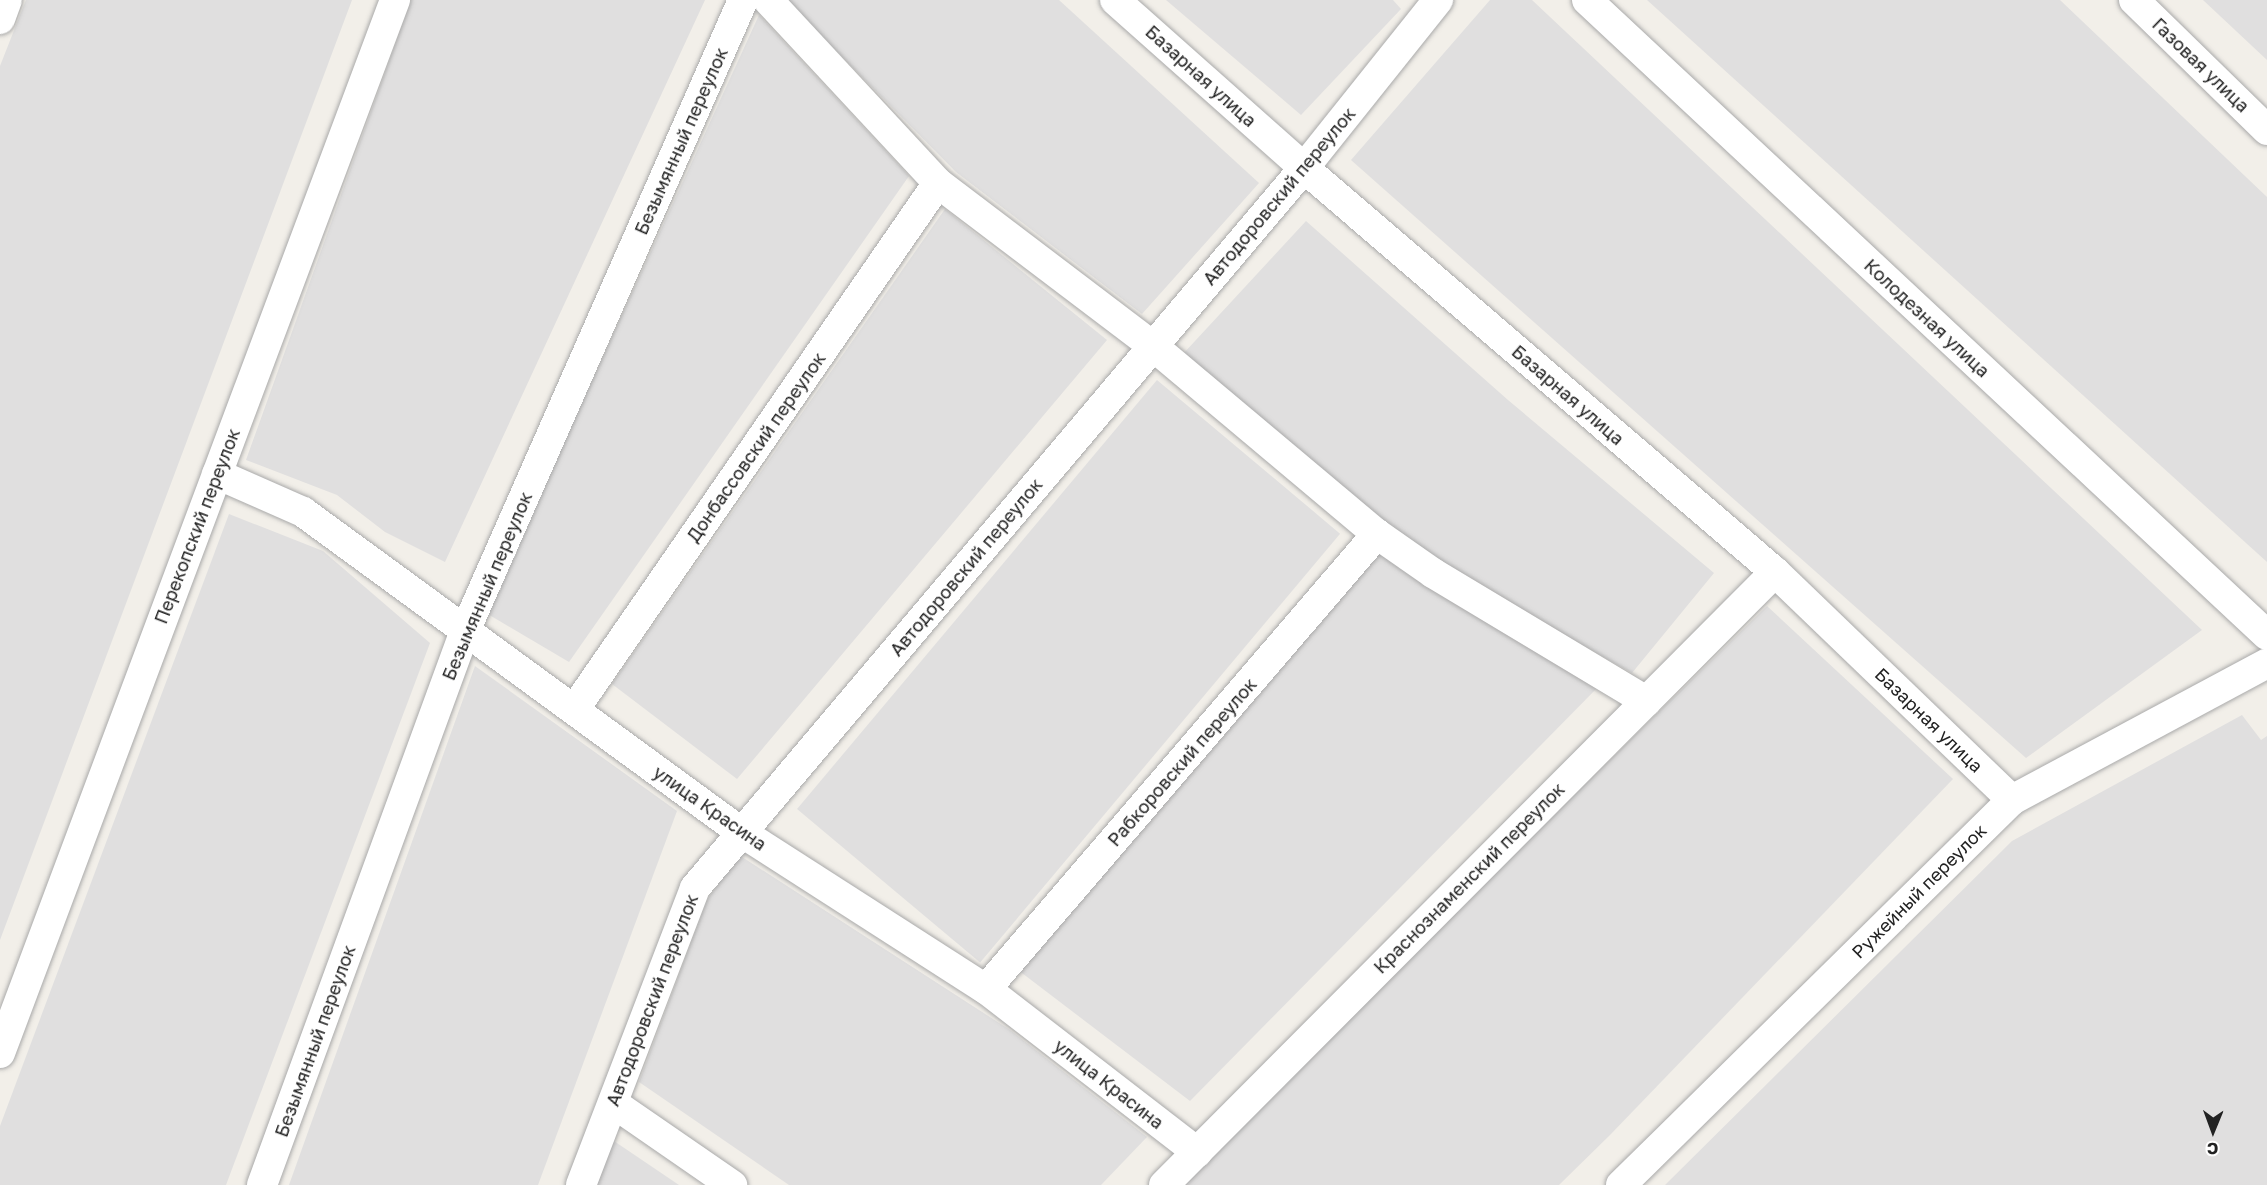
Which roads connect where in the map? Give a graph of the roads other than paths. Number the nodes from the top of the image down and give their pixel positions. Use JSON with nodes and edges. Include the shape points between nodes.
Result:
{"nodes":[{"id":1,"x":7,"y":0,"type":"edge"},
{"id":2,"x":394,"y":0,"type":"edge"},
{"id":3,"x":742,"y":0,"type":"edge"},
{"id":4,"x":768,"y":0,"type":"edge"},
{"id":5,"x":1115,"y":0,"type":"edge"},
{"id":6,"x":1438,"y":0,"type":"edge"},
{"id":7,"x":1587,"y":0,"type":"edge"},
{"id":8,"x":2134,"y":0,"type":"edge"},
{"id":9,"x":0,"y":19,"type":"edge"},
{"id":10,"x":2267,"y":130,"type":"edge"},
{"id":11,"x":1304,"y":168,"type":"junction"},
{"id":12,"x":938,"y":183,"type":"junction"},
{"id":13,"x":1154,"y":347,"type":"junction"},
{"id":14,"x":217,"y":474,"type":"junction"},
{"id":15,"x":1377,"y":534,"type":"junction"},
{"id":16,"x":1775,"y":572,"type":"junction"},
{"id":17,"x":465,"y":631,"type":"junction"},
{"id":18,"x":2267,"y":635,"type":"edge"},
{"id":19,"x":2267,"y":663,"type":"edge"},
{"id":20,"x":1646,"y":701,"type":"junction"},
{"id":21,"x":574,"y":710,"type":"junction"},
{"id":22,"x":2012,"y":800,"type":"junction"},
{"id":23,"x":741,"y":832,"type":"junction"},
{"id":24,"x":986,"y":989,"type":"junction"},
{"id":25,"x":0,"y":1053,"type":"edge"},
{"id":26,"x":612,"y":1103,"type":"junction"},
{"id":27,"x":1197,"y":1152,"type":"junction"},
{"id":28,"x":262,"y":1185,"type":"edge"},
{"id":29,"x":581,"y":1185,"type":"edge"},
{"id":30,"x":732,"y":1185,"type":"edge"},
{"id":31,"x":1164,"y":1185,"type":"edge"},
{"id":32,"x":1621,"y":1185,"type":"edge"}],
"edges":[{"from":1,"to":9,"type":"street"},
{"from":2,"to":14,"type":"street","name":"Перекопский переулок"},
{"from":3,"to":17,"type":"street","name":"Безымянный переулок"},
{"from":4,"to":12,"type":"street"},
{"from":5,"to":11,"type":"street","name":"Базарная улица"},
{"from":6,"to":11,"type":"street","name":"Автодоровский переулок"},
{"from":7,"to":18,"type":"street","name":"Колодезная улица"},
{"from":8,"to":10,"type":"street","name":"Газовая улица"},
{"from":11,"to":13,"type":"street","name":"Автодоровский переулок"},
{"from":11,"to":16,"type":"street","name":"Базарная улица"},
{"from":12,"to":13,"type":"street"},
{"from":12,"to":21,"type":"street","name":"Донбассовский переулок"},
{"from":13,"to":15,"type":"street"},
{"from":13,"to":23,"type":"street","name":"Автодоровский переулок"},
{"from":14,"to":17,"type":"street","name":"улица Красина","via":[[303,512]]},
{"from":14,"to":25,"type":"street","name":"Перекопский переулок"},
{"from":15,"to":20,"type":"street","via":[[1433,573]]},
{"from":15,"to":24,"type":"street","name":"Рабкоровский переулок"},
{"from":16,"to":20,"type":"street","name":"Краснознаменский переулок"},
{"from":16,"to":22,"type":"street","name":"Базарная улица"},
{"from":17,"to":21,"type":"street","name":"улица Красина"},
{"from":17,"to":28,"type":"street","name":"Безымянный переулок"},
{"from":19,"to":22,"type":"street","name":"Ружейный переулок"},
{"from":20,"to":27,"type":"street","name":"Краснознаменский переулок"},
{"from":21,"to":23,"type":"street","name":"улица Красина"},
{"from":22,"to":32,"type":"street","name":"Ружейный переулок"},
{"from":23,"to":24,"type":"street","name":"улица Красина"},
{"from":23,"to":26,"type":"street","name":"Автодоровский переулок","via":[[695,888]]},
{"from":24,"to":27,"type":"street","name":"улица Красина"},
{"from":26,"to":29,"type":"street","name":"Автодоровский переулок"},
{"from":26,"to":30,"type":"street"},
{"from":27,"to":31,"type":"street","name":"Краснознаменский переулок"}]}
